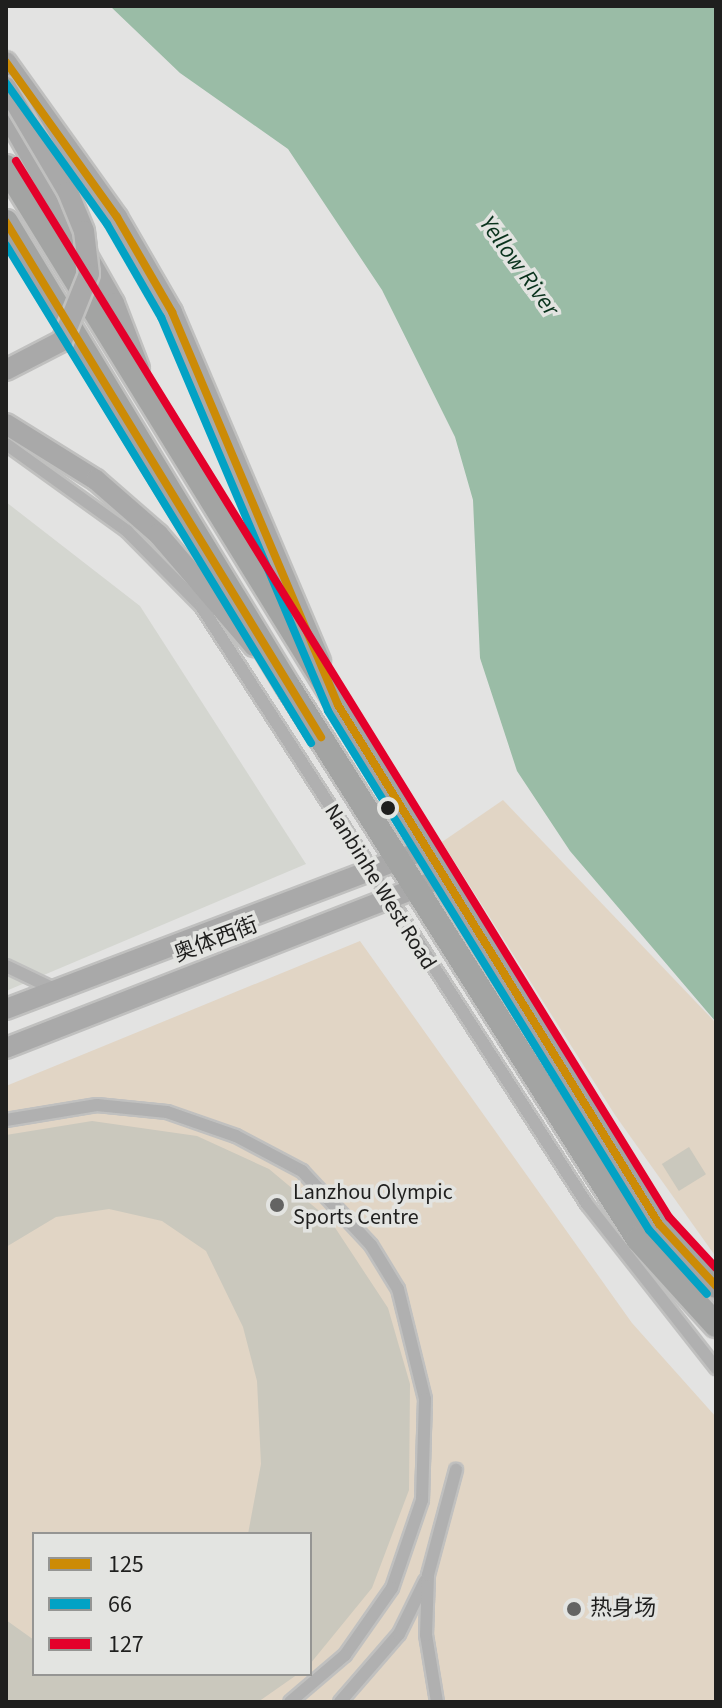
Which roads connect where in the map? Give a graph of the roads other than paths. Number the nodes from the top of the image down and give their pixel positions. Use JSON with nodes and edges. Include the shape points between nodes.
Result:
{"nodes":[{"id":1,"x":6,"y":62,"type":"edge"},
{"id":2,"x":6,"y":87,"type":"edge"},
{"id":3,"x":6,"y":113,"type":"edge"},
{"id":4,"x":6,"y":167,"type":"edge"},
{"id":5,"x":6,"y":222,"type":"edge"},
{"id":6,"x":6,"y":370,"type":"edge"},
{"id":7,"x":154,"y":409,"type":"junction"},
{"id":8,"x":6,"y":424,"type":"edge"},
{"id":9,"x":6,"y":444,"type":"edge"},
{"id":10,"x":288,"y":686,"type":"junction"},
{"id":11,"x":338,"y":705,"type":"junction"},
{"id":12,"x":427,"y":849,"type":"junction"},
{"id":13,"x":399,"y":859,"type":"junction"},
{"id":14,"x":368,"y":870,"type":"junction"},
{"id":15,"x":444,"y":877,"type":"junction"},
{"id":16,"x":417,"y":888,"type":"junction"},
{"id":17,"x":386,"y":900,"type":"junction"},
{"id":18,"x":6,"y":966,"type":"edge"},
{"id":19,"x":56,"y":990,"type":"junction"},
{"id":20,"x":6,"y":1009,"type":"edge"},
{"id":21,"x":6,"y":1048,"type":"edge"},
{"id":22,"x":6,"y":1120,"type":"edge"},
{"id":23,"x":716,"y":1286,"type":"edge"},
{"id":24,"x":716,"y":1325,"type":"edge"},
{"id":25,"x":716,"y":1368,"type":"edge"},
{"id":26,"x":456,"y":1470,"type":"dead end"},
{"id":27,"x":428,"y":1575,"type":"junction"},
{"id":28,"x":290,"y":1702,"type":"edge"},
{"id":29,"x":340,"y":1702,"type":"edge"},
{"id":30,"x":437,"y":1702,"type":"edge"}],
"edges":[{"from":1,"to":11,"type":"main road","via":[[117,217],[172,312],[262,513]]},
{"from":2,"to":6,"type":"main road","bridge":true,"via":[[68,192],[84,231],[89,274],[62,341],[39,359]]},
{"from":3,"to":7,"type":"main road","via":[[114,303]]},
{"from":4,"to":7,"type":"highway"},
{"from":5,"to":10,"type":"highway","name":"Nanbinhe West Road"},
{"from":7,"to":11,"type":"highway"},
{"from":8,"to":10,"type":"main road","via":[[96,480],[158,534]]},
{"from":9,"to":14,"type":"street","name":"Nanbinhe West Road","via":[[127,531],[201,606]]},
{"from":10,"to":13,"type":"highway","name":"Nanbinhe West Road"},
{"from":11,"to":12,"type":"highway"},
{"from":12,"to":13,"type":"main road","name":"奥体西街"},
{"from":12,"to":15,"type":"highway"},
{"from":13,"to":14,"type":"main road","name":"奥体西街"},
{"from":13,"to":16,"type":"highway","name":"Nanbinhe West Road"},
{"from":14,"to":17,"type":"street","name":"Nanbinhe West Road"},
{"from":14,"to":19,"type":"main road","name":"奥体西街"},
{"from":15,"to":16,"type":"main road","name":"奥体西街"},
{"from":15,"to":23,"type":"highway","via":[[659,1224]]},
{"from":16,"to":17,"type":"main road","name":"奥体西街"},
{"from":16,"to":24,"type":"highway","name":"Nanbinhe West Road","via":[[638,1239]]},
{"from":17,"to":21,"type":"main road","name":"奥体西街"},
{"from":17,"to":25,"type":"street","name":"Nanbinhe West Road","via":[[587,1204]]},
{"from":18,"to":19,"type":"street"},
{"from":19,"to":20,"type":"main road","name":"奥体西街"},
{"from":22,"to":28,"type":"street","via":[[97,1105],[167,1112],[236,1136],[302,1171],[371,1245],[398,1289],[425,1399],[422,1500],[392,1588],[345,1655]]},
{"from":26,"to":27,"type":"street"},
{"from":27,"to":29,"type":"street","via":[[399,1634]]},
{"from":27,"to":30,"type":"street","via":[[426,1635]]}]}
